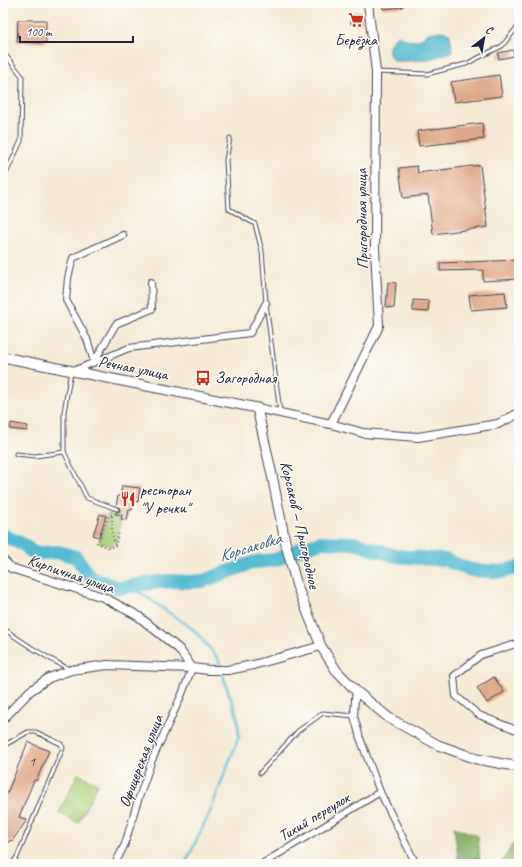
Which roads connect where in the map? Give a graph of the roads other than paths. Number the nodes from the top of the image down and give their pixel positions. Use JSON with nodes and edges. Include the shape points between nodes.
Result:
{"nodes":[{"id":1,"x":368,"y":3,"type":"edge"},
{"id":2,"x":519,"y":25,"type":"edge"},
{"id":3,"x":3,"y":52,"type":"edge"},
{"id":4,"x":376,"y":72,"type":"junction"},
{"id":5,"x":230,"y":138,"type":"dead end"},
{"id":6,"x":3,"y":180,"type":"edge"},
{"id":7,"x":122,"y":235,"type":"dead end"},
{"id":8,"x":151,"y":282,"type":"dead end"},
{"id":9,"x":266,"y":303,"type":"junction"},
{"id":10,"x":3,"y":357,"type":"edge"},
{"id":11,"x":94,"y":362,"type":"junction"},
{"id":12,"x":71,"y":372,"type":"junction"},
{"id":13,"x":257,"y":408,"type":"junction"},
{"id":14,"x":280,"y":412,"type":"junction"},
{"id":15,"x":519,"y":413,"type":"edge"},
{"id":16,"x":332,"y":424,"type":"junction"},
{"id":17,"x":64,"y":452,"type":"junction"},
{"id":18,"x":16,"y":454,"type":"dead end"},
{"id":19,"x":117,"y":509,"type":"dead end"},
{"id":20,"x":3,"y":560,"type":"edge"},
{"id":21,"x":3,"y":628,"type":"edge"},
{"id":22,"x":519,"y":643,"type":"edge"},
{"id":23,"x":321,"y":646,"type":"junction"},
{"id":24,"x":192,"y":668,"type":"junction"},
{"id":25,"x":71,"y":670,"type":"junction"},
{"id":26,"x":356,"y":691,"type":"junction"},
{"id":27,"x":354,"y":716,"type":"junction"},
{"id":28,"x":3,"y":719,"type":"edge"},
{"id":29,"x":519,"y":731,"type":"edge"},
{"id":30,"x":3,"y":746,"type":"edge"},
{"id":31,"x":519,"y":767,"type":"edge"},
{"id":32,"x":260,"y":773,"type":"dead end"},
{"id":33,"x":380,"y":792,"type":"junction"},
{"id":34,"x":12,"y":864,"type":"edge"},
{"id":35,"x":115,"y":864,"type":"edge"},
{"id":36,"x":262,"y":864,"type":"edge"},
{"id":37,"x":416,"y":864,"type":"edge"}],
"edges":[{"from":1,"to":4,"type":"street","name":"Пригородная улица"},
{"from":2,"to":4,"type":"lane","via":[[502,46],[466,64],[427,74]]},
{"from":3,"to":6,"type":"lane","via":[[22,76],[20,141]]},
{"from":4,"to":16,"type":"street","name":"Пригородная улица","via":[[375,249],[379,326]]},
{"from":5,"to":9,"type":"lane","via":[[226,160],[229,209],[255,224],[262,251]]},
{"from":7,"to":11,"type":"street","via":[[73,258],[68,278],[66,300],[87,339]]},
{"from":8,"to":11,"type":"street","via":[[152,309],[116,324]]},
{"from":9,"to":11,"type":"street","via":[[250,333],[129,348]]},
{"from":9,"to":14,"type":"lane"},
{"from":10,"to":12,"type":"main road","name":"Речная улица"},
{"from":11,"to":12,"type":"street"},
{"from":12,"to":13,"type":"main road","name":"Речная улица"},
{"from":12,"to":17,"type":"lane","via":[[64,412]]},
{"from":13,"to":14,"type":"street"},
{"from":13,"to":23,"type":"main road","name":"Корсаков — Пригородное","via":[[291,567]]},
{"from":14,"to":16,"type":"street"},
{"from":15,"to":16,"type":"street","via":[[498,424],[418,437],[363,433]]},
{"from":17,"to":18,"type":"lane","via":[[35,456]]},
{"from":17,"to":19,"type":"lane","via":[[87,498]]},
{"from":20,"to":24,"type":"street","name":"Кирпичная улица","via":[[12,568],[103,597],[138,616],[179,649]]},
{"from":21,"to":25,"type":"lane","via":[[51,660]]},
{"from":22,"to":29,"type":"street","via":[[481,655],[454,676],[456,696],[479,716]]},
{"from":23,"to":24,"type":"street","via":[[228,670]]},
{"from":23,"to":26,"type":"main road","name":"Корсаков — Пригородное","via":[[336,670]]},
{"from":24,"to":25,"type":"street","via":[[107,665]]},
{"from":24,"to":35,"type":"street","name":"Офицерская улица","via":[[152,760]]},
{"from":25,"to":28,"type":"street","via":[[49,678],[30,691]]},
{"from":26,"to":27,"type":"street"},
{"from":26,"to":31,"type":"main road","name":"Корсаков — Пригородное","via":[[389,718],[438,745],[477,759]]},
{"from":27,"to":32,"type":"lane","via":[[323,713],[298,730]]},
{"from":27,"to":33,"type":"street"},
{"from":30,"to":34,"type":"lane","via":[[28,732],[36,732],[61,744],[63,748]]},
{"from":33,"to":36,"type":"street","name":"Тихий переулок"},
{"from":33,"to":37,"type":"street"}]}
